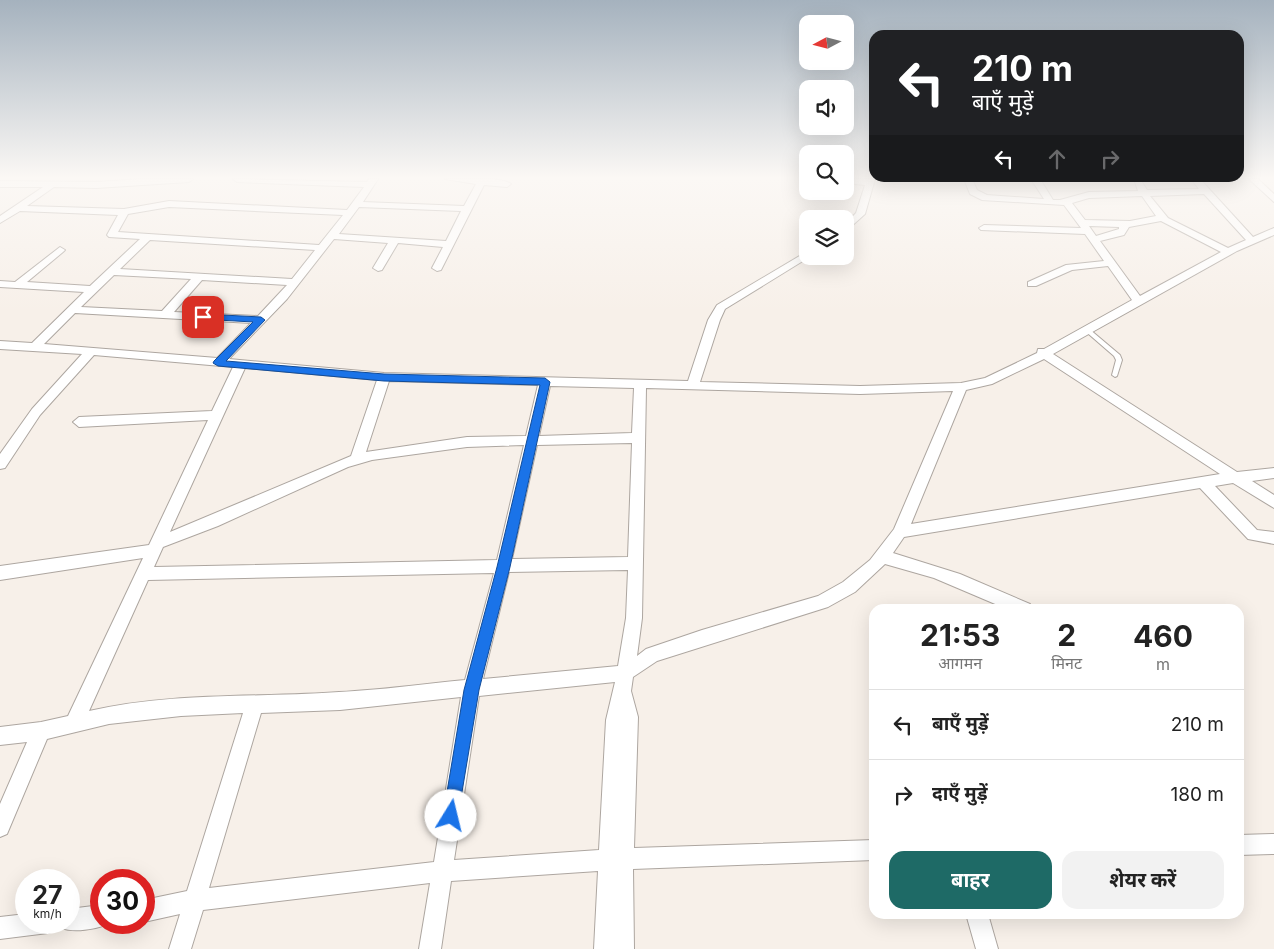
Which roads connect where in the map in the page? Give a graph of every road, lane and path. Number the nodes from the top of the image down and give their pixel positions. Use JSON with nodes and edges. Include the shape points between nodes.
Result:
{"nodes":[{"id":1,"x":118,"y":223,"type":"edge"},
{"id":2,"x":342,"y":223,"type":"edge"},
{"id":3,"x":460,"y":223,"type":"edge"},
{"id":4,"x":1083,"y":223,"type":"edge"},
{"id":5,"x":1109,"y":223,"type":"edge"},
{"id":6,"x":1129,"y":223,"type":"edge"},
{"id":7,"x":1170,"y":223,"type":"edge"},
{"id":8,"x":1236,"y":223,"type":"edge"},
{"id":9,"x":1124,"y":224,"type":"junction"},
{"id":10,"x":984,"y":228,"type":"dead end"},
{"id":11,"x":1274,"y":231,"type":"edge"},
{"id":12,"x":1092,"y":235,"type":"junction"},
{"id":13,"x":332,"y":236,"type":"junction"},
{"id":14,"x":148,"y":237,"type":"junction"},
{"id":15,"x":395,"y":240,"type":"junction"},
{"id":16,"x":1252,"y":241,"type":"junction"},
{"id":17,"x":449,"y":244,"type":"junction"},
{"id":18,"x":323,"y":248,"type":"junction"},
{"id":19,"x":60,"y":250,"type":"dead end"},
{"id":20,"x":1228,"y":252,"type":"junction"},
{"id":21,"x":799,"y":259,"type":"edge"},
{"id":22,"x":1112,"y":263,"type":"junction"},
{"id":23,"x":378,"y":268,"type":"dead end"},
{"id":24,"x":437,"y":268,"type":"dead end"},
{"id":25,"x":110,"y":272,"type":"junction"},
{"id":26,"x":199,"y":277,"type":"junction"},
{"id":27,"x":295,"y":282,"type":"junction"},
{"id":28,"x":0,"y":284,"type":"edge"},
{"id":29,"x":1032,"y":284,"type":"dead end"},
{"id":30,"x":17,"y":285,"type":"junction"},
{"id":31,"x":92,"y":289,"type":"junction"},
{"id":32,"x":1138,"y":300,"type":"junction"},
{"id":33,"x":72,"y":310,"type":"junction"},
{"id":34,"x":165,"y":315,"type":"junction"},
{"id":35,"x":261,"y":320,"type":"junction"},
{"id":36,"x":1086,"y":328,"type":"junction"},
{"id":37,"x":0,"y":345,"type":"edge"},
{"id":38,"x":35,"y":347,"type":"junction"},
{"id":39,"x":90,"y":351,"type":"junction"},
{"id":40,"x":1042,"y":352,"type":"junction"},
{"id":41,"x":218,"y":363,"type":"junction"},
{"id":42,"x":240,"y":365,"type":"junction"},
{"id":43,"x":1114,"y":375,"type":"dead end"},
{"id":44,"x":384,"y":377,"type":"junction"},
{"id":45,"x":545,"y":382,"type":"junction"},
{"id":46,"x":640,"y":385,"type":"junction"},
{"id":47,"x":693,"y":386,"type":"junction"},
{"id":48,"x":961,"y":387,"type":"junction"},
{"id":49,"x":216,"y":415,"type":"junction"},
{"id":50,"x":79,"y":422,"type":"dead end"},
{"id":51,"x":640,"y":438,"type":"junction"},
{"id":52,"x":531,"y":441,"type":"junction"},
{"id":53,"x":357,"y":459,"type":"junction"},
{"id":54,"x":0,"y":464,"type":"edge"},
{"id":55,"x":1274,"y":473,"type":"edge"},
{"id":56,"x":1235,"y":477,"type":"junction"},
{"id":57,"x":1203,"y":482,"type":"junction"},
{"id":58,"x":1274,"y":502,"type":"edge"},
{"id":59,"x":900,"y":532,"type":"junction"},
{"id":60,"x":1274,"y":538,"type":"edge"},
{"id":61,"x":156,"y":546,"type":"junction"},
{"id":62,"x":882,"y":557,"type":"junction"},
{"id":63,"x":635,"y":563,"type":"junction"},
{"id":64,"x":504,"y":567,"type":"junction"},
{"id":65,"x":0,"y":572,"type":"edge"},
{"id":66,"x":145,"y":574,"type":"junction"},
{"id":67,"x":1013,"y":604,"type":"edge"},
{"id":68,"x":624,"y":681,"type":"junction"},
{"id":69,"x":471,"y":690,"type":"junction"},
{"id":70,"x":255,"y":704,"type":"junction"},
{"id":71,"x":74,"y":724,"type":"junction"},
{"id":72,"x":41,"y":731,"type":"junction"},
{"id":73,"x":0,"y":736,"type":"edge"},
{"id":74,"x":0,"y":827,"type":"edge"},
{"id":75,"x":1274,"y":844,"type":"edge"},
{"id":76,"x":1244,"y":845,"type":"edge"},
{"id":77,"x":869,"y":850,"type":"edge"},
{"id":78,"x":616,"y":859,"type":"junction"},
{"id":79,"x":442,"y":871,"type":"junction"},
{"id":80,"x":196,"y":900,"type":"junction"},
{"id":81,"x":155,"y":909,"type":"edge"},
{"id":82,"x":978,"y":919,"type":"edge"},
{"id":83,"x":15,"y":926,"type":"edge"},
{"id":84,"x":0,"y":928,"type":"edge"},
{"id":85,"x":180,"y":949,"type":"edge"},
{"id":86,"x":430,"y":949,"type":"edge"},
{"id":87,"x":605,"y":949,"type":"edge"},
{"id":88,"x":624,"y":949,"type":"edge"},
{"id":89,"x":987,"y":949,"type":"edge"}],
"edges":[{"from":1,"to":14,"type":"street","via":[[112,235]]},
{"from":2,"to":13,"type":"street"},
{"from":3,"to":17,"type":"street"},
{"from":4,"to":12,"type":"street"},
{"from":5,"to":9,"type":"street"},
{"from":6,"to":9,"type":"street"},
{"from":7,"to":20,"type":"street"},
{"from":8,"to":16,"type":"street"},
{"from":9,"to":12,"type":"street","via":[[1120,233]]},
{"from":10,"to":12,"type":"street"},
{"from":11,"to":16,"type":"street"},
{"from":12,"to":22,"type":"street"},
{"from":13,"to":15,"type":"street"},
{"from":13,"to":18,"type":"street"},
{"from":14,"to":18,"type":"street"},
{"from":14,"to":25,"type":"street"},
{"from":15,"to":17,"type":"street"},
{"from":15,"to":23,"type":"street"},
{"from":16,"to":20,"type":"street"},
{"from":17,"to":24,"type":"street"},
{"from":18,"to":27,"type":"street"},
{"from":19,"to":30,"type":"street"},
{"from":20,"to":32,"type":"street"},
{"from":21,"to":47,"type":"street","via":[[721,307]]},
{"from":22,"to":29,"type":"street","via":[[1070,267]]},
{"from":22,"to":32,"type":"street"},
{"from":25,"to":26,"type":"street"},
{"from":25,"to":31,"type":"street"},
{"from":26,"to":27,"type":"street"},
{"from":26,"to":34,"type":"street"},
{"from":27,"to":35,"type":"street"},
{"from":28,"to":30,"type":"street"},
{"from":30,"to":31,"type":"street"},
{"from":31,"to":33,"type":"street"},
{"from":32,"to":36,"type":"street"},
{"from":33,"to":34,"type":"street"},
{"from":33,"to":38,"type":"street"},
{"from":34,"to":35,"type":"street"},
{"from":35,"to":41,"type":"street"},
{"from":36,"to":40,"type":"street"},
{"from":36,"to":43,"type":"lane","via":[[1117,355],[1119,360]]},
{"from":37,"to":38,"type":"street"},
{"from":38,"to":39,"type":"street"},
{"from":39,"to":41,"type":"street"},
{"from":39,"to":54,"type":"street","via":[[36,412]]},
{"from":40,"to":48,"type":"street","via":[[1014,370],[988,381]]},
{"from":40,"to":56,"type":"street"},
{"from":41,"to":42,"type":"street"},
{"from":42,"to":44,"type":"street"},
{"from":42,"to":49,"type":"street"},
{"from":44,"to":45,"type":"street"},
{"from":44,"to":53,"type":"street"},
{"from":45,"to":46,"type":"street"},
{"from":45,"to":52,"type":"street"},
{"from":46,"to":47,"type":"street"},
{"from":46,"to":51,"type":"street"},
{"from":47,"to":48,"type":"street","via":[[860,390]]},
{"from":48,"to":59,"type":"street"},
{"from":49,"to":50,"type":"street"},
{"from":49,"to":61,"type":"street"},
{"from":51,"to":52,"type":"street"},
{"from":51,"to":63,"type":"street"},
{"from":52,"to":53,"type":"street","via":[[467,442]]},
{"from":52,"to":64,"type":"street"},
{"from":53,"to":61,"type":"street"},
{"from":55,"to":56,"type":"street"},
{"from":56,"to":57,"type":"street"},
{"from":56,"to":58,"type":"street"},
{"from":57,"to":59,"type":"street"},
{"from":57,"to":60,"type":"street","via":[[1246,530],[1253,535]]},
{"from":59,"to":62,"type":"street"},
{"from":61,"to":65,"type":"street"},
{"from":61,"to":66,"type":"street"},
{"from":62,"to":67,"type":"street","via":[[940,571]]},
{"from":62,"to":68,"type":"street","via":[[849,587],[822,602],[652,656]]},
{"from":63,"to":64,"type":"street"},
{"from":63,"to":68,"type":"street","via":[[634,618]]},
{"from":64,"to":66,"type":"street"},
{"from":64,"to":69,"type":"street"},
{"from":66,"to":71,"type":"street"},
{"from":68,"to":69,"type":"street"},
{"from":68,"to":78,"type":"street","via":[[630,717]]},
{"from":69,"to":70,"type":"street","via":[[340,701]]},
{"from":69,"to":79,"type":"street"},
{"from":70,"to":71,"type":"street","via":[[181,707],[109,715]]},
{"from":70,"to":80,"type":"street"},
{"from":71,"to":72,"type":"street"},
{"from":72,"to":73,"type":"street"},
{"from":72,"to":74,"type":"street"},
{"from":75,"to":76,"type":"street"},
{"from":77,"to":78,"type":"street"},
{"from":78,"to":79,"type":"street"},
{"from":78,"to":87,"type":"street"},
{"from":78,"to":88,"type":"street"},
{"from":79,"to":80,"type":"street"},
{"from":79,"to":86,"type":"street"},
{"from":80,"to":81,"type":"street"},
{"from":80,"to":85,"type":"street"},
{"from":82,"to":89,"type":"street"},
{"from":83,"to":84,"type":"street"}]}
